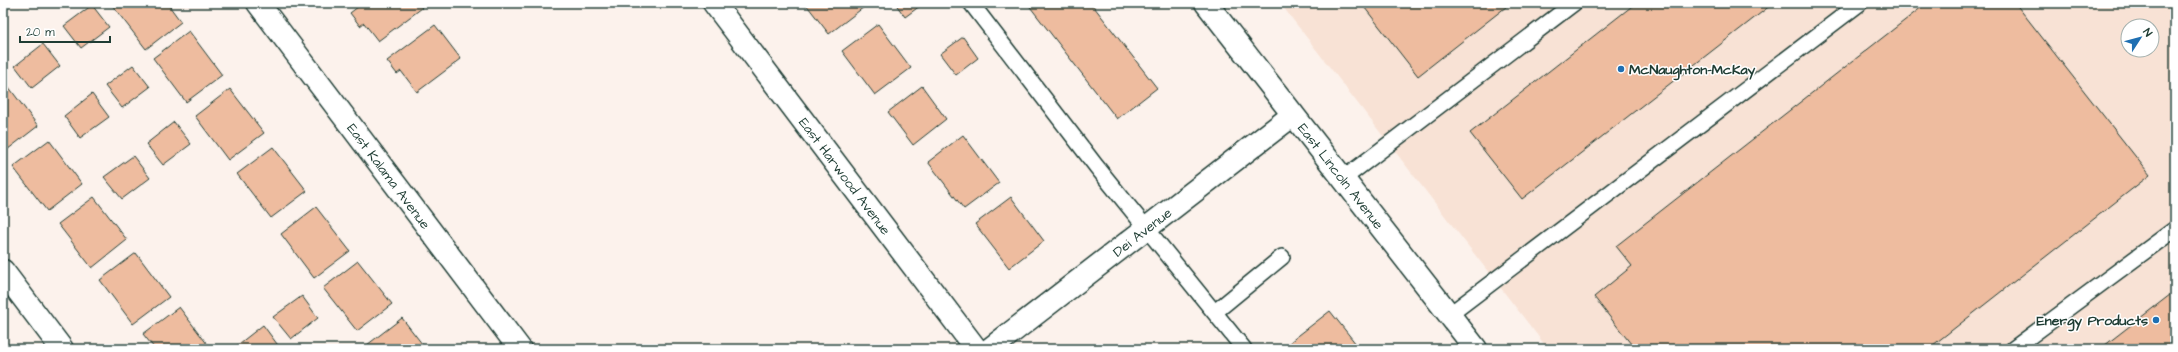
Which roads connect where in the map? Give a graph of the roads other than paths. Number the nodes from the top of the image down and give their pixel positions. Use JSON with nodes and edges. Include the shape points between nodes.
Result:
{"nodes":[{"id":1,"x":258,"y":3,"type":"edge"},
{"id":2,"x":714,"y":3,"type":"edge"},
{"id":3,"x":971,"y":3,"type":"edge"},
{"id":4,"x":1206,"y":3,"type":"edge"},
{"id":5,"x":1574,"y":3,"type":"edge"},
{"id":6,"x":1860,"y":3,"type":"edge"},
{"id":7,"x":1294,"y":115,"type":"junction"},
{"id":8,"x":1343,"y":179,"type":"junction"},
{"id":9,"x":1148,"y":228,"type":"junction"},
{"id":10,"x":2175,"y":229,"type":"edge"},
{"id":11,"x":1282,"y":257,"type":"dead end"},
{"id":12,"x":3,"y":271,"type":"edge"},
{"id":13,"x":1215,"y":312,"type":"junction"},
{"id":14,"x":1449,"y":315,"type":"junction"},
{"id":15,"x":62,"y":349,"type":"edge"},
{"id":16,"x":520,"y":349,"type":"edge"},
{"id":17,"x":976,"y":349,"type":"edge"},
{"id":18,"x":990,"y":349,"type":"edge"},
{"id":19,"x":1244,"y":349,"type":"edge"},
{"id":20,"x":1476,"y":349,"type":"edge"},
{"id":21,"x":2014,"y":349,"type":"edge"}],
"edges":[{"from":1,"to":16,"type":"street","name":"East Kalama Avenue"},
{"from":2,"to":17,"type":"street","name":"East Harwood Avenue"},
{"from":3,"to":9,"type":"lane","via":[[1096,166]]},
{"from":4,"to":7,"type":"street","name":"East Lincoln Avenue"},
{"from":5,"to":8,"type":"lane"},
{"from":6,"to":14,"type":"lane"},
{"from":7,"to":8,"type":"street","name":"East Lincoln Avenue"},
{"from":7,"to":9,"type":"street","name":"Dei Avenue"},
{"from":8,"to":14,"type":"street","name":"East Lincoln Avenue"},
{"from":9,"to":13,"type":"lane"},
{"from":9,"to":18,"type":"street","name":"Dei Avenue"},
{"from":10,"to":21,"type":"lane"},
{"from":11,"to":13,"type":"lane"},
{"from":12,"to":15,"type":"street"},
{"from":13,"to":19,"type":"lane"},
{"from":14,"to":20,"type":"street","name":"East Lincoln Avenue"}]}
